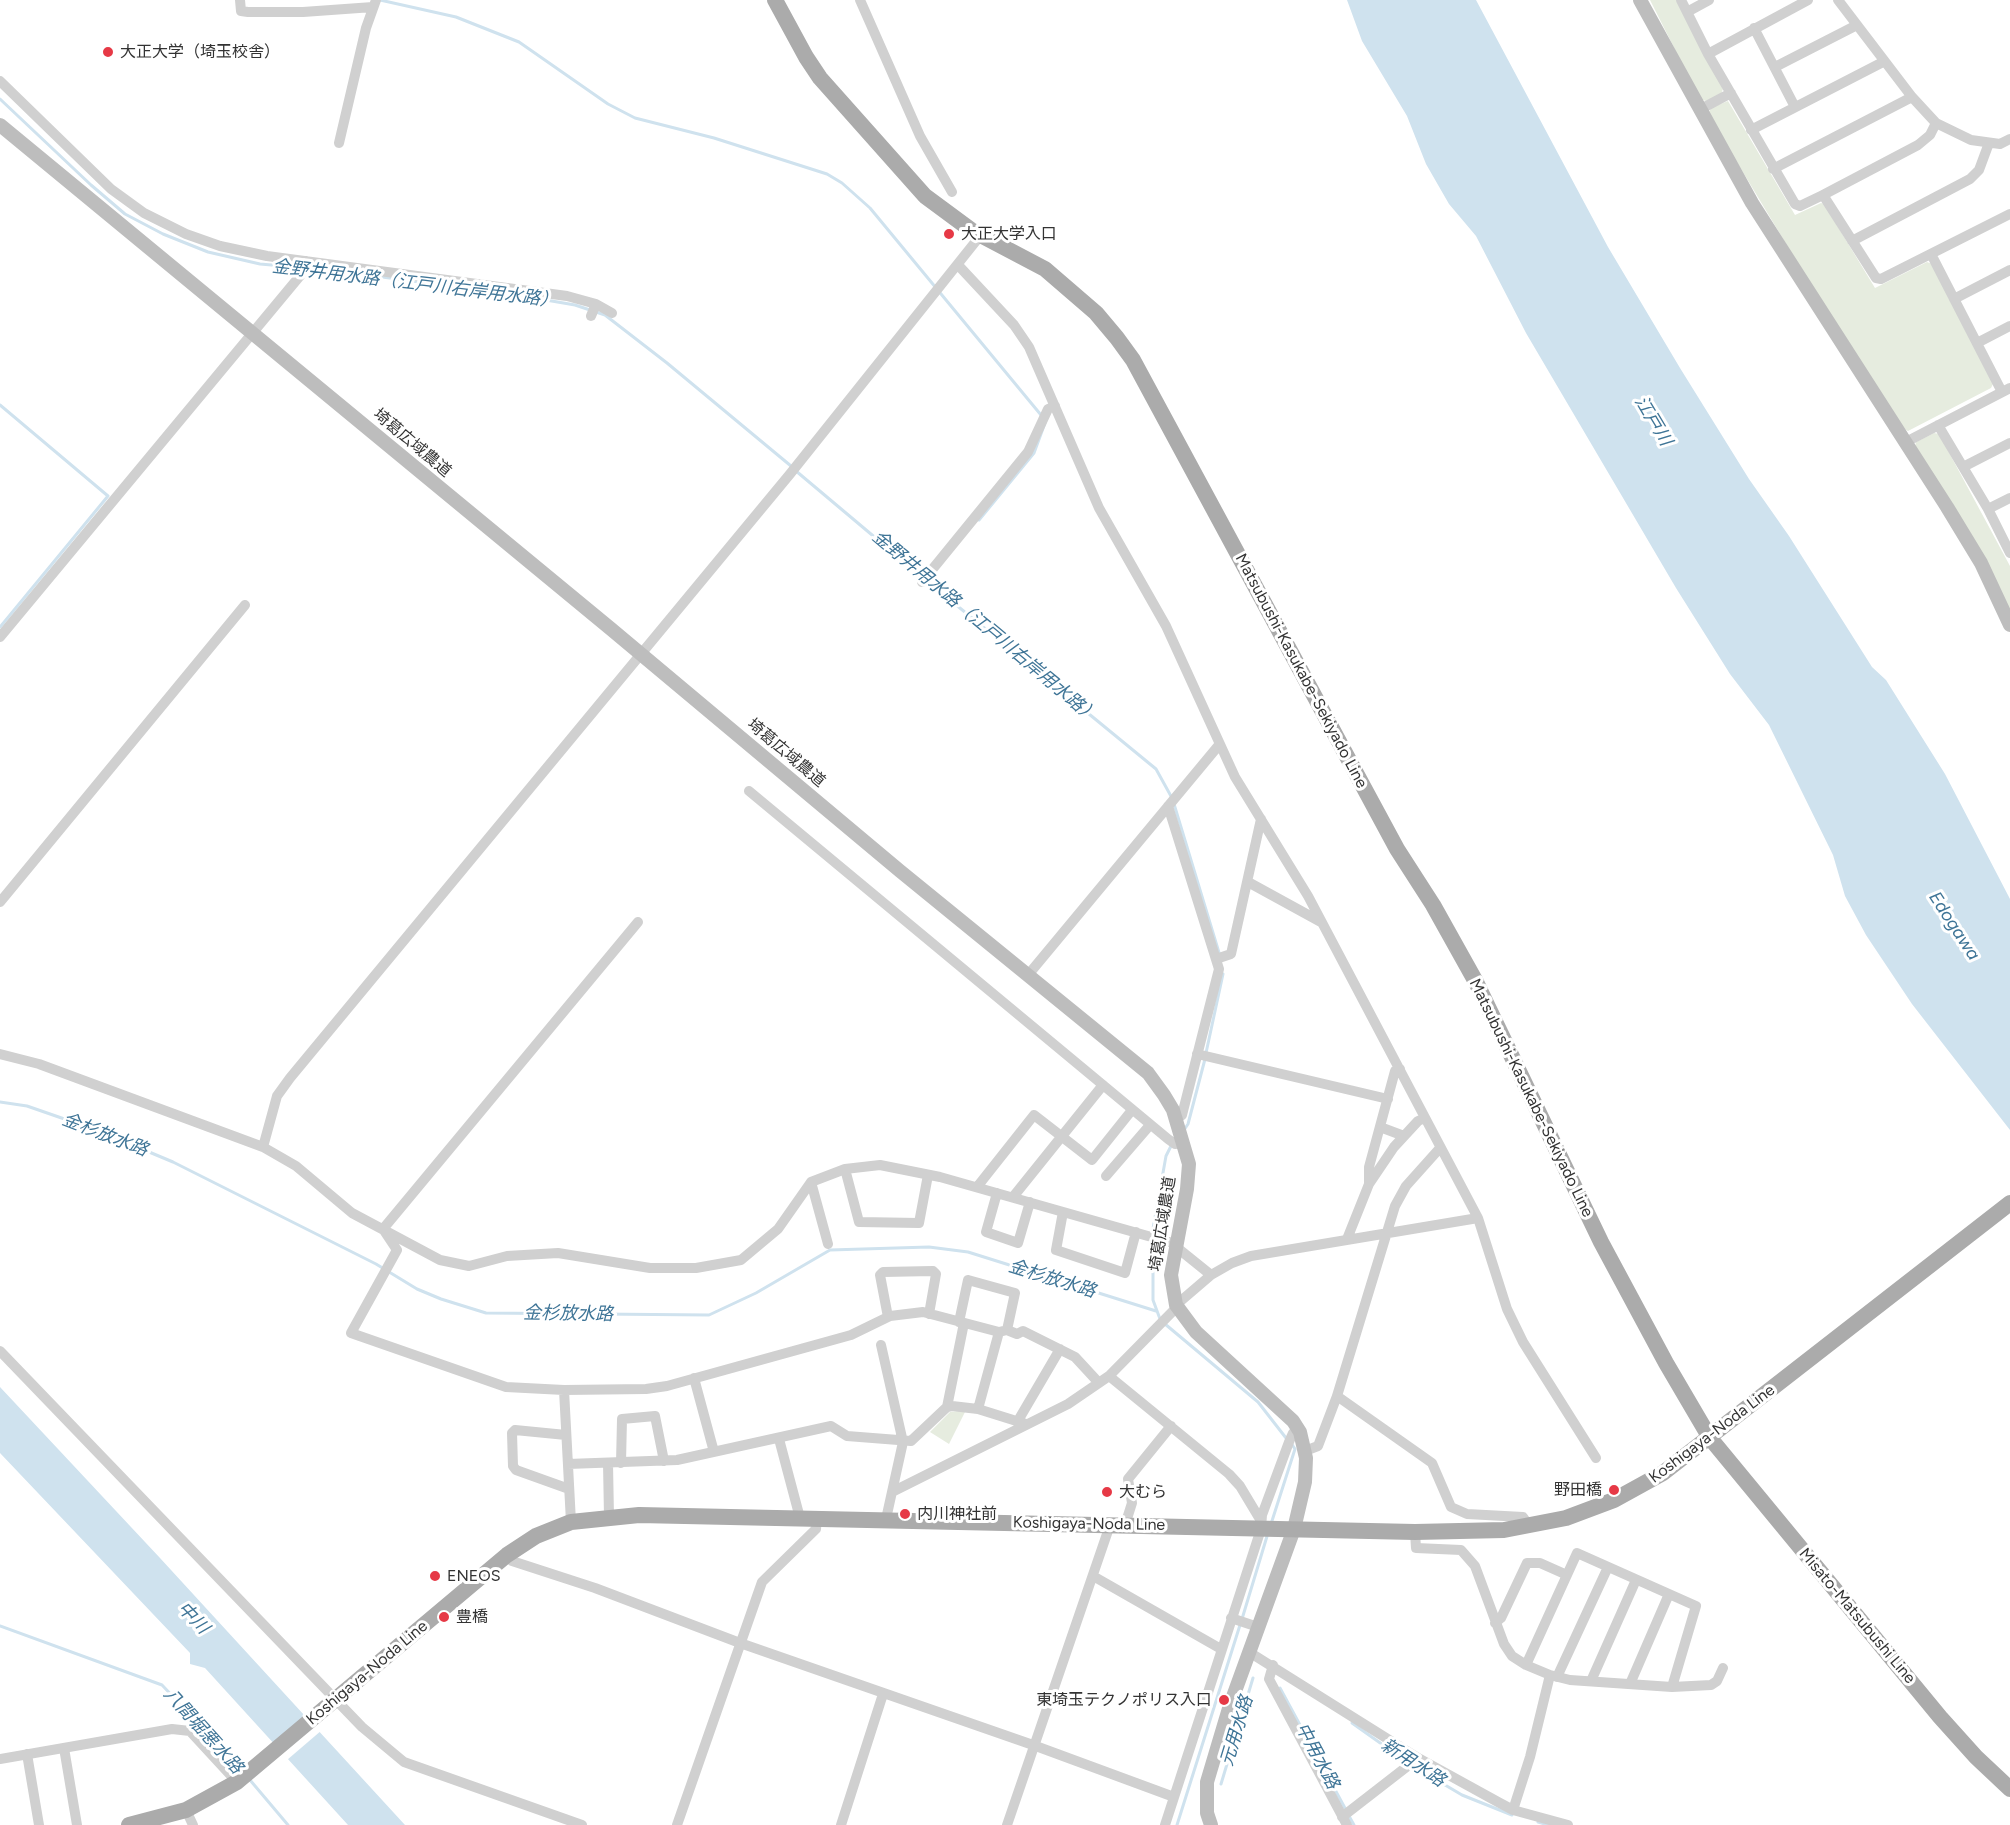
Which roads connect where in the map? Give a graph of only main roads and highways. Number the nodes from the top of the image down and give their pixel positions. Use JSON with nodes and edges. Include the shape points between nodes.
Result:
{"nodes":[{"id":1,"x":775,"y":0,"type":"edge"},
{"id":2,"x":2010,"y":1203,"type":"edge"},
{"id":3,"x":1715,"y":1433,"type":"junction"},
{"id":4,"x":2010,"y":1789,"type":"edge"},
{"id":5,"x":190,"y":1817,"type":"edge"},
{"id":6,"x":129,"y":1825,"type":"edge"}],
"edges":[{"from":1,"to":3,"type":"main road","name":"Matsubushi-Kasukabe-Sekiyado Line","via":[[820,78],[925,196],[980,236],[1044,269],[1071,290],[1096,313],[1132,360],[1397,849],[1476,982],[1601,1242],[1666,1364]]},
{"from":2,"to":3,"type":"main road","name":"Koshigaya-Noda Line"},
{"from":3,"to":4,"type":"main road","name":"Misato-Matsubushi Line","via":[[1940,1717]]},
{"from":3,"to":5,"type":"main road","name":"Koshigaya-Noda Line","via":[[1663,1473],[1622,1496],[1586,1512],[1504,1530],[1414,1532],[1261,1525],[609,1516],[571,1522],[536,1536],[507,1555],[240,1780]]},
{"from":5,"to":6,"type":"main road","name":"Koshigaya-Noda Line"}]}
